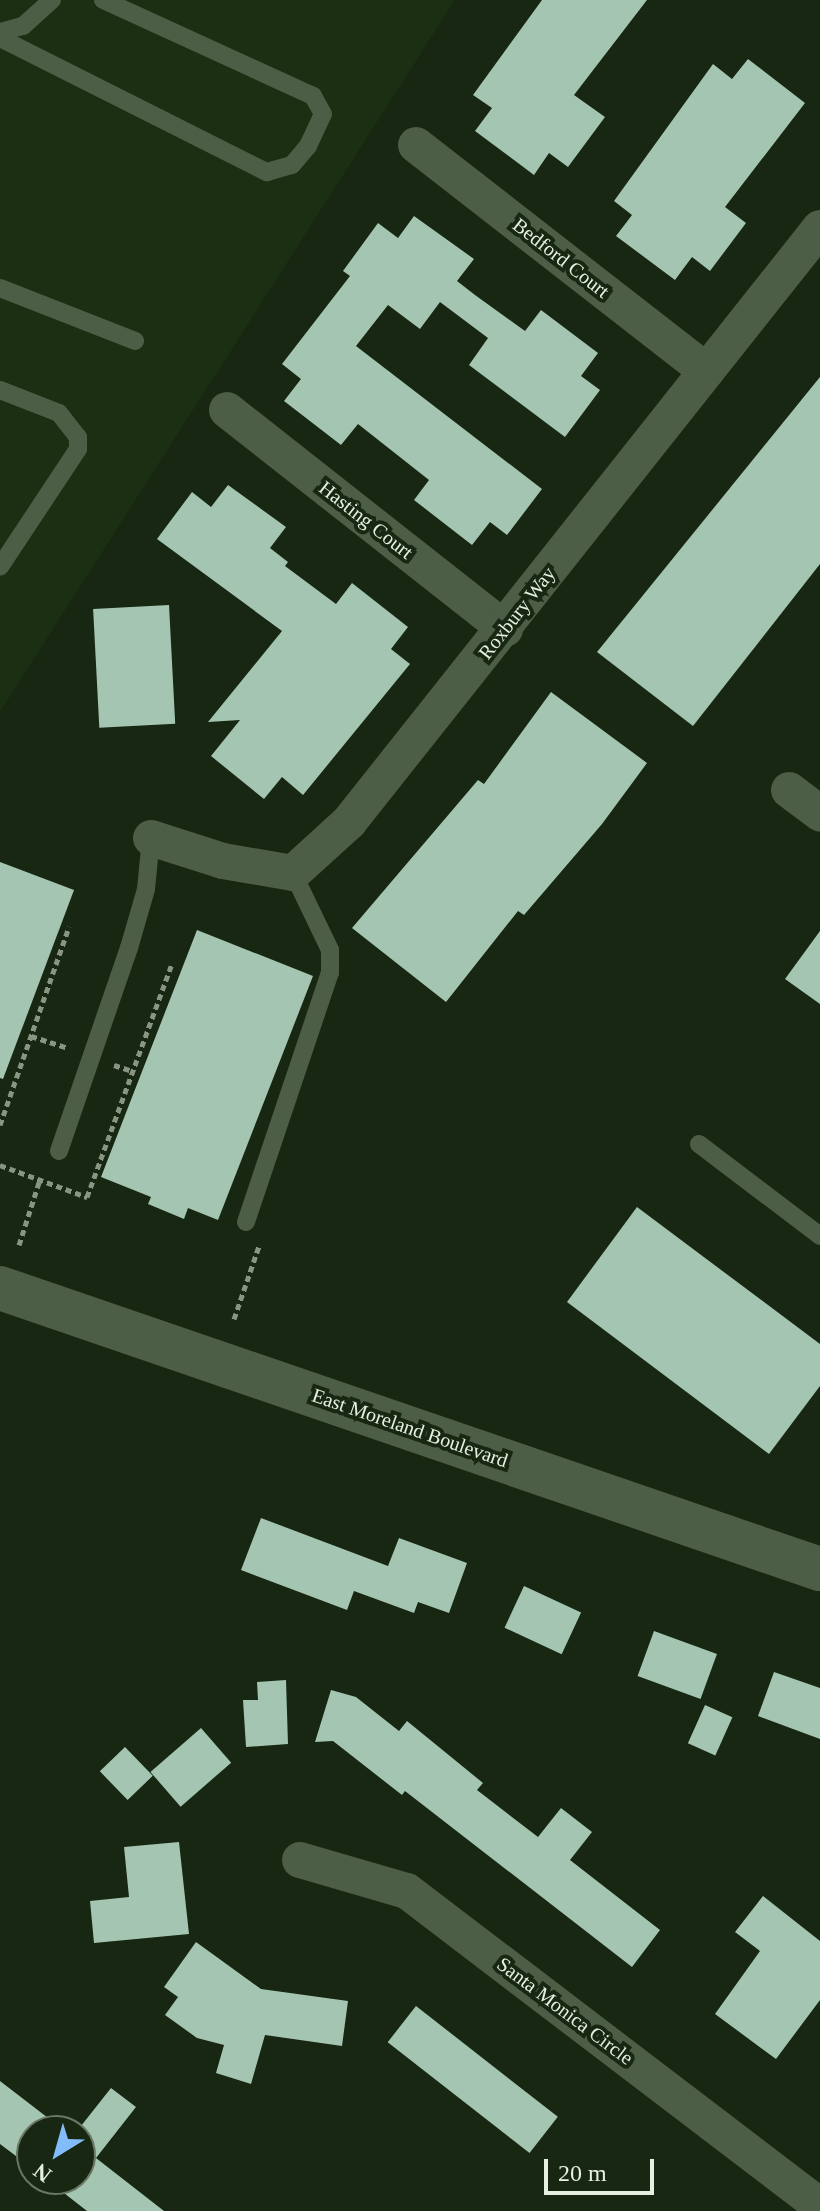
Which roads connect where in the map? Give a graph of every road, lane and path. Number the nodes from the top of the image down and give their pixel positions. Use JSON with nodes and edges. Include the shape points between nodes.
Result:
{"nodes":[{"id":1,"x":52,"y":0,"type":"edge"},
{"id":2,"x":103,"y":0,"type":"edge"},
{"id":3,"x":0,"y":35,"type":"edge"},
{"id":4,"x":416,"y":145,"type":"dead end"},
{"id":5,"x":820,"y":228,"type":"edge"},
{"id":6,"x":0,"y":288,"type":"edge"},
{"id":7,"x":135,"y":341,"type":"dead end"},
{"id":8,"x":706,"y":371,"type":"junction"},
{"id":9,"x":0,"y":390,"type":"edge"},
{"id":10,"x":227,"y":410,"type":"dead end"},
{"id":11,"x":0,"y":567,"type":"edge"},
{"id":12,"x":505,"y":629,"type":"junction"},
{"id":13,"x":789,"y":790,"type":"dead end"},
{"id":14,"x":820,"y":813,"type":"edge"},
{"id":15,"x":151,"y":838,"type":"joint"},
{"id":16,"x":293,"y":873,"type":"junction"},
{"id":17,"x":69,"y":927,"type":"dead end"},
{"id":18,"x":31,"y":1036,"type":"junction"},
{"id":19,"x":47,"y":1041,"type":"dead end"},
{"id":20,"x":114,"y":1065,"type":"dead end"},
{"id":21,"x":132,"y":1071,"type":"dead end"},
{"id":22,"x":0,"y":1125,"type":"edge"},
{"id":23,"x":699,"y":1144,"type":"dead end"},
{"id":24,"x":59,"y":1151,"type":"dead end"},
{"id":25,"x":40,"y":1179,"type":"dead end"},
{"id":26,"x":246,"y":1222,"type":"dead end"},
{"id":27,"x":820,"y":1236,"type":"edge"},
{"id":28,"x":19,"y":1245,"type":"dead end"},
{"id":29,"x":0,"y":1288,"type":"edge"},
{"id":30,"x":820,"y":1569,"type":"edge"},
{"id":31,"x":300,"y":1860,"type":"dead end"},
{"id":32,"x":811,"y":2199,"type":"edge"}],
"edges":[{"from":1,"to":3,"type":"lane","via":[[23,26]]},
{"from":2,"to":3,"type":"lane","via":[[313,96],[323,114],[308,146],[292,165],[267,172]]},
{"from":4,"to":8,"type":"street","name":"Bedford Court"},
{"from":5,"to":8,"type":"street","name":"Roxbury Way"},
{"from":6,"to":7,"type":"lane"},
{"from":8,"to":12,"type":"street","name":"Roxbury Way"},
{"from":9,"to":11,"type":"lane","via":[[59,413],[78,437],[78,449]]},
{"from":10,"to":12,"type":"street","name":"Hasting Court"},
{"from":12,"to":16,"type":"street","name":"Roxbury Way","via":[[349,822]]},
{"from":13,"to":14,"type":"street"},
{"from":15,"to":16,"type":"street","via":[[223,861]]},
{"from":15,"to":24,"type":"lane","via":[[146,889],[129,948]]},
{"from":16,"to":26,"type":"lane","via":[[330,950],[330,973]]},
{"from":17,"to":18,"type":"path"},
{"from":18,"to":19,"type":"path"},
{"from":18,"to":22,"type":"path"},
{"from":20,"to":21,"type":"path"},
{"from":23,"to":27,"type":"lane"},
{"from":25,"to":28,"type":"path"},
{"from":29,"to":30,"type":"main road","name":"East Moreland Boulevard"},
{"from":31,"to":32,"type":"street","name":"Santa Monica Circle","via":[[407,1891]]}]}
